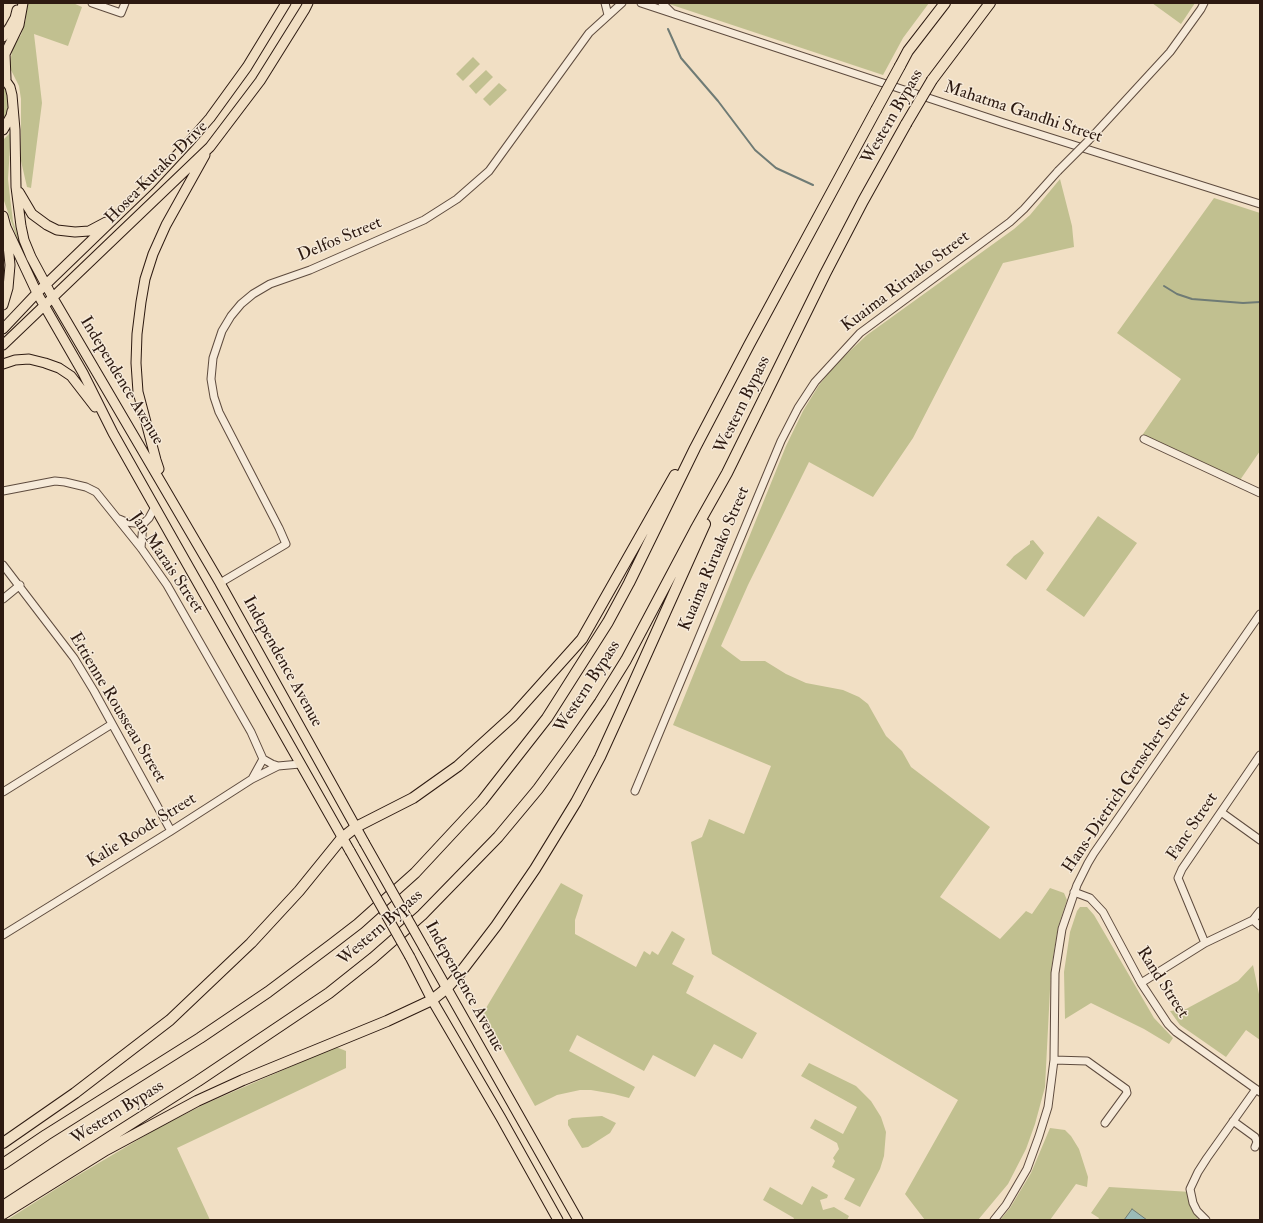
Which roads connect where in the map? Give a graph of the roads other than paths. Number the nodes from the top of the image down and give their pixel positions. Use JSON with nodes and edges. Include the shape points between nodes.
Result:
{"nodes":[{"id":1,"x":18,"y":3,"type":"edge"},
{"id":2,"x":23,"y":3,"type":"edge"},
{"id":3,"x":92,"y":3,"type":"edge"},
{"id":4,"x":124,"y":3,"type":"edge"},
{"id":5,"x":286,"y":3,"type":"edge"},
{"id":6,"x":605,"y":3,"type":"edge"},
{"id":7,"x":622,"y":3,"type":"edge"},
{"id":8,"x":641,"y":3,"type":"edge"},
{"id":9,"x":662,"y":3,"type":"edge"},
{"id":10,"x":944,"y":3,"type":"edge"},
{"id":11,"x":990,"y":3,"type":"edge"},
{"id":12,"x":1204,"y":3,"type":"edge"},
{"id":13,"x":307,"y":5,"type":"edge"},
{"id":14,"x":674,"y":14,"type":"junction"},
{"id":15,"x":608,"y":15,"type":"junction"},
{"id":16,"x":3,"y":36,"type":"edge"},
{"id":17,"x":4,"y":78,"type":"edge"},
{"id":18,"x":13,"y":104,"type":"junction"},
{"id":19,"x":3,"y":130,"type":"edge"},
{"id":20,"x":210,"y":147,"type":"junction"},
{"id":21,"x":16,"y":187,"type":"junction"},
{"id":22,"x":1260,"y":204,"type":"edge"},
{"id":23,"x":3,"y":216,"type":"edge"},
{"id":24,"x":115,"y":218,"type":"junction"},
{"id":25,"x":6,"y":227,"type":"junction"},
{"id":26,"x":46,"y":285,"type":"junction"},
{"id":27,"x":37,"y":293,"type":"junction"},
{"id":28,"x":53,"y":298,"type":"junction"},
{"id":29,"x":3,"y":305,"type":"edge"},
{"id":30,"x":44,"y":306,"type":"junction"},
{"id":31,"x":3,"y":329,"type":"edge"},
{"id":32,"x":3,"y":346,"type":"edge"},
{"id":33,"x":3,"y":364,"type":"edge"},
{"id":34,"x":114,"y":433,"type":"junction"},
{"id":35,"x":1144,"y":439,"type":"dead end"},
{"id":36,"x":695,"y":448,"type":"junction"},
{"id":37,"x":727,"y":472,"type":"junction"},
{"id":38,"x":3,"y":491,"type":"edge"},
{"id":39,"x":1260,"y":493,"type":"edge"},
{"id":40,"x":172,"y":500,"type":"junction"},
{"id":41,"x":155,"y":507,"type":"junction"},
{"id":42,"x":117,"y":518,"type":"junction"},
{"id":43,"x":143,"y":524,"type":"junction"},
{"id":44,"x":141,"y":548,"type":"junction"},
{"id":45,"x":3,"y":565,"type":"edge"},
{"id":46,"x":220,"y":582,"type":"junction"},
{"id":47,"x":20,"y":585,"type":"junction"},
{"id":48,"x":3,"y":599,"type":"edge"},
{"id":49,"x":1260,"y":614,"type":"edge"},
{"id":50,"x":112,"y":724,"type":"junction"},
{"id":51,"x":1260,"y":755,"type":"edge"},
{"id":52,"x":263,"y":759,"type":"junction"},
{"id":53,"x":300,"y":764,"type":"junction"},
{"id":54,"x":278,"y":766,"type":"junction"},
{"id":55,"x":252,"y":779,"type":"junction"},
{"id":56,"x":635,"y":791,"type":"dead end"},
{"id":57,"x":3,"y":792,"type":"edge"},
{"id":58,"x":1221,"y":812,"type":"junction"},
{"id":59,"x":356,"y":827,"type":"junction"},
{"id":60,"x":171,"y":831,"type":"junction"},
{"id":61,"x":342,"y":838,"type":"junction"},
{"id":62,"x":1260,"y":840,"type":"edge"},
{"id":63,"x":1074,"y":892,"type":"junction"},
{"id":64,"x":1260,"y":911,"type":"edge"},
{"id":65,"x":1253,"y":920,"type":"junction"},
{"id":66,"x":1260,"y":926,"type":"edge"},
{"id":67,"x":3,"y":935,"type":"edge"},
{"id":68,"x":1205,"y":943,"type":"junction"},
{"id":69,"x":1141,"y":983,"type":"junction"},
{"id":70,"x":447,"y":988,"type":"junction"},
{"id":71,"x":432,"y":1000,"type":"junction"},
{"id":72,"x":1054,"y":1060,"type":"junction"},
{"id":73,"x":1258,"y":1090,"type":"edge"},
{"id":74,"x":1233,"y":1121,"type":"junction"},
{"id":75,"x":1105,"y":1123,"type":"dead end"},
{"id":76,"x":3,"y":1142,"type":"edge"},
{"id":77,"x":1255,"y":1146,"type":"dead end"},
{"id":78,"x":3,"y":1164,"type":"edge"},
{"id":79,"x":3,"y":1206,"type":"edge"},
{"id":80,"x":3,"y":1214,"type":"edge"},
{"id":81,"x":558,"y":1220,"type":"edge"},
{"id":82,"x":578,"y":1220,"type":"edge"},
{"id":83,"x":993,"y":1220,"type":"edge"},
{"id":84,"x":1206,"y":1220,"type":"edge"}],
"edges":[{"from":1,"to":16,"type":"main road","via":[[15,18]]},
{"from":2,"to":17,"type":"main road","name":"Independence Avenue","via":[[19,25],[5,54]]},
{"from":3,"to":4,"type":"street","via":[[122,13]]},
{"from":5,"to":24,"type":"main road","name":"Hosea Kutako Drive","via":[[248,67],[210,118]]},
{"from":6,"to":15,"type":"street"},
{"from":7,"to":15,"type":"street","name":"Delfos Street"},
{"from":8,"to":14,"type":"street","name":"Mahatma Gandhi Street"},
{"from":9,"to":14,"type":"street"},
{"from":10,"to":36,"type":"highway","name":"Western Bypass","bridge":true,"via":[[908,51]]},
{"from":11,"to":37,"type":"highway","name":"Western Bypass","bridge":true,"via":[[932,80],[863,200]]},
{"from":12,"to":56,"type":"street","name":"Kuaima Riruako Street","bridge":true,"via":[[1170,52],[1024,210],[860,333],[815,382],[781,441]]},
{"from":13,"to":20,"type":"main road","name":"Hosea Kutako Drive","via":[[260,81]]},
{"from":14,"to":22,"type":"street","name":"Mahatma Gandhi Street"},
{"from":15,"to":46,"type":"street","name":"Delfos Street","via":[[583,41],[489,172],[457,199],[424,220],[264,288],[241,304],[231,316],[222,331],[213,358],[211,379],[214,397],[219,412],[286,544]]},
{"from":17,"to":18,"type":"main road","name":"Independence Avenue"},
{"from":18,"to":19,"type":"main road","via":[[11,116]]},
{"from":18,"to":21,"type":"main road","name":"Independence Avenue"},
{"from":20,"to":28,"type":"main road","name":"Hosea Kutako Drive"},
{"from":20,"to":40,"type":"main road","via":[[166,225],[153,254],[144,287],[137,334],[138,392],[156,460]]},
{"from":21,"to":24,"type":"main road","via":[[32,214],[57,230],[89,231]]},
{"from":21,"to":26,"type":"main road","name":"Independence Avenue","via":[[24,240]]},
{"from":23,"to":25,"type":"main road","name":"Independence Avenue"},
{"from":24,"to":26,"type":"main road","name":"Hosea Kutako Drive"},
{"from":25,"to":27,"type":"main road","name":"Independence Avenue"},
{"from":25,"to":29,"type":"main road","via":[[10,264],[8,288]]},
{"from":26,"to":27,"type":"main road","name":"Hosea Kutako Drive"},
{"from":26,"to":28,"type":"main road","name":"Independence Avenue"},
{"from":27,"to":30,"type":"main road","name":"Independence Avenue"},
{"from":27,"to":31,"type":"main road","name":"Hosea Kutako Drive"},
{"from":28,"to":30,"type":"main road","name":"Hosea Kutako Drive"},
{"from":28,"to":40,"type":"main road","name":"Independence Avenue"},
{"from":30,"to":32,"type":"main road","name":"Hosea Kutako Drive"},
{"from":30,"to":34,"type":"main road","name":"Independence Avenue"},
{"from":33,"to":34,"type":"main road","via":[[29,359],[59,368],[71,376]]},
{"from":34,"to":41,"type":"main road","name":"Independence Avenue"},
{"from":35,"to":39,"type":"street"},
{"from":36,"to":59,"type":"highway","via":[[680,465],[582,640],[513,716],[458,766],[413,798]]},
{"from":36,"to":78,"type":"highway","name":"Western Bypass","via":[[611,616],[547,718],[482,801],[415,873],[353,928],[268,992]]},
{"from":37,"to":70,"type":"highway","via":[[600,757],[576,802],[500,920]]},
{"from":37,"to":79,"type":"highway","name":"Western Bypass","via":[[626,660],[600,702],[538,789],[498,837],[422,915],[323,998]]},
{"from":38,"to":42,"type":"street","name":"Jan Marais Street","via":[[55,481],[86,486],[96,492]]},
{"from":40,"to":46,"type":"main road","name":"Independence Avenue"},
{"from":41,"to":43,"type":"street"},
{"from":41,"to":53,"type":"main road","name":"Independence Avenue"},
{"from":42,"to":43,"type":"street"},
{"from":42,"to":44,"type":"street","name":"Jan Marais Street"},
{"from":43,"to":44,"type":"street"},
{"from":44,"to":52,"type":"street","name":"Jan Marais Street","via":[[183,612],[251,732]]},
{"from":45,"to":47,"type":"street","name":"Ettienne Rousseau Street"},
{"from":46,"to":59,"type":"main road","name":"Independence Avenue"},
{"from":47,"to":48,"type":"street"},
{"from":47,"to":50,"type":"street","name":"Ettienne Rousseau Street","via":[[74,658]]},
{"from":49,"to":63,"type":"street","name":"Hans-Dietrich Genscher Street","via":[[1088,863]]},
{"from":50,"to":57,"type":"street"},
{"from":50,"to":60,"type":"street","name":"Ettienne Rousseau Street"},
{"from":51,"to":58,"type":"street","name":"Fanc Street"},
{"from":52,"to":54,"type":"street"},
{"from":52,"to":55,"type":"street"},
{"from":53,"to":54,"type":"street","name":"Kalie Roodt Street"},
{"from":53,"to":61,"type":"main road","name":"Independence Avenue"},
{"from":54,"to":55,"type":"street","name":"Kalie Roodt Street"},
{"from":55,"to":60,"type":"street","name":"Kalie Roodt Street"},
{"from":58,"to":62,"type":"street"},
{"from":58,"to":68,"type":"street","name":"Fanc Street","via":[[1178,878]]},
{"from":59,"to":61,"type":"highway"},
{"from":59,"to":70,"type":"main road","name":"Independence Avenue","bridge":true},
{"from":60,"to":67,"type":"street","name":"Kalie Roodt Street"},
{"from":61,"to":71,"type":"main road","name":"Independence Avenue","bridge":true},
{"from":61,"to":76,"type":"highway","via":[[252,943],[170,1020],[75,1093]]},
{"from":63,"to":69,"type":"street","name":"Rand Street","via":[[1090,898],[1103,912]]},
{"from":63,"to":72,"type":"street","name":"Hans-Dietrich Genscher Street","via":[[1062,929],[1055,973]]},
{"from":64,"to":65,"type":"street"},
{"from":65,"to":66,"type":"street"},
{"from":65,"to":68,"type":"street"},
{"from":68,"to":69,"type":"street"},
{"from":69,"to":73,"type":"street","name":"Rand Street","via":[[1176,1032]]},
{"from":70,"to":71,"type":"highway"},
{"from":70,"to":82,"type":"main road","name":"Independence Avenue"},
{"from":71,"to":80,"type":"highway","via":[[196,1100],[106,1150]]},
{"from":71,"to":81,"type":"main road","name":"Independence Avenue"},
{"from":72,"to":75,"type":"street","via":[[1087,1061],[1126,1089],[1127,1093]]},
{"from":72,"to":83,"type":"street","name":"Hans-Dietrich Genscher Street","via":[[1048,1107],[1039,1136],[1022,1178],[1001,1212]]},
{"from":73,"to":74,"type":"street"},
{"from":74,"to":77,"type":"street","via":[[1255,1137]]},
{"from":74,"to":84,"type":"street","via":[[1198,1172],[1190,1189],[1197,1211]]}]}
